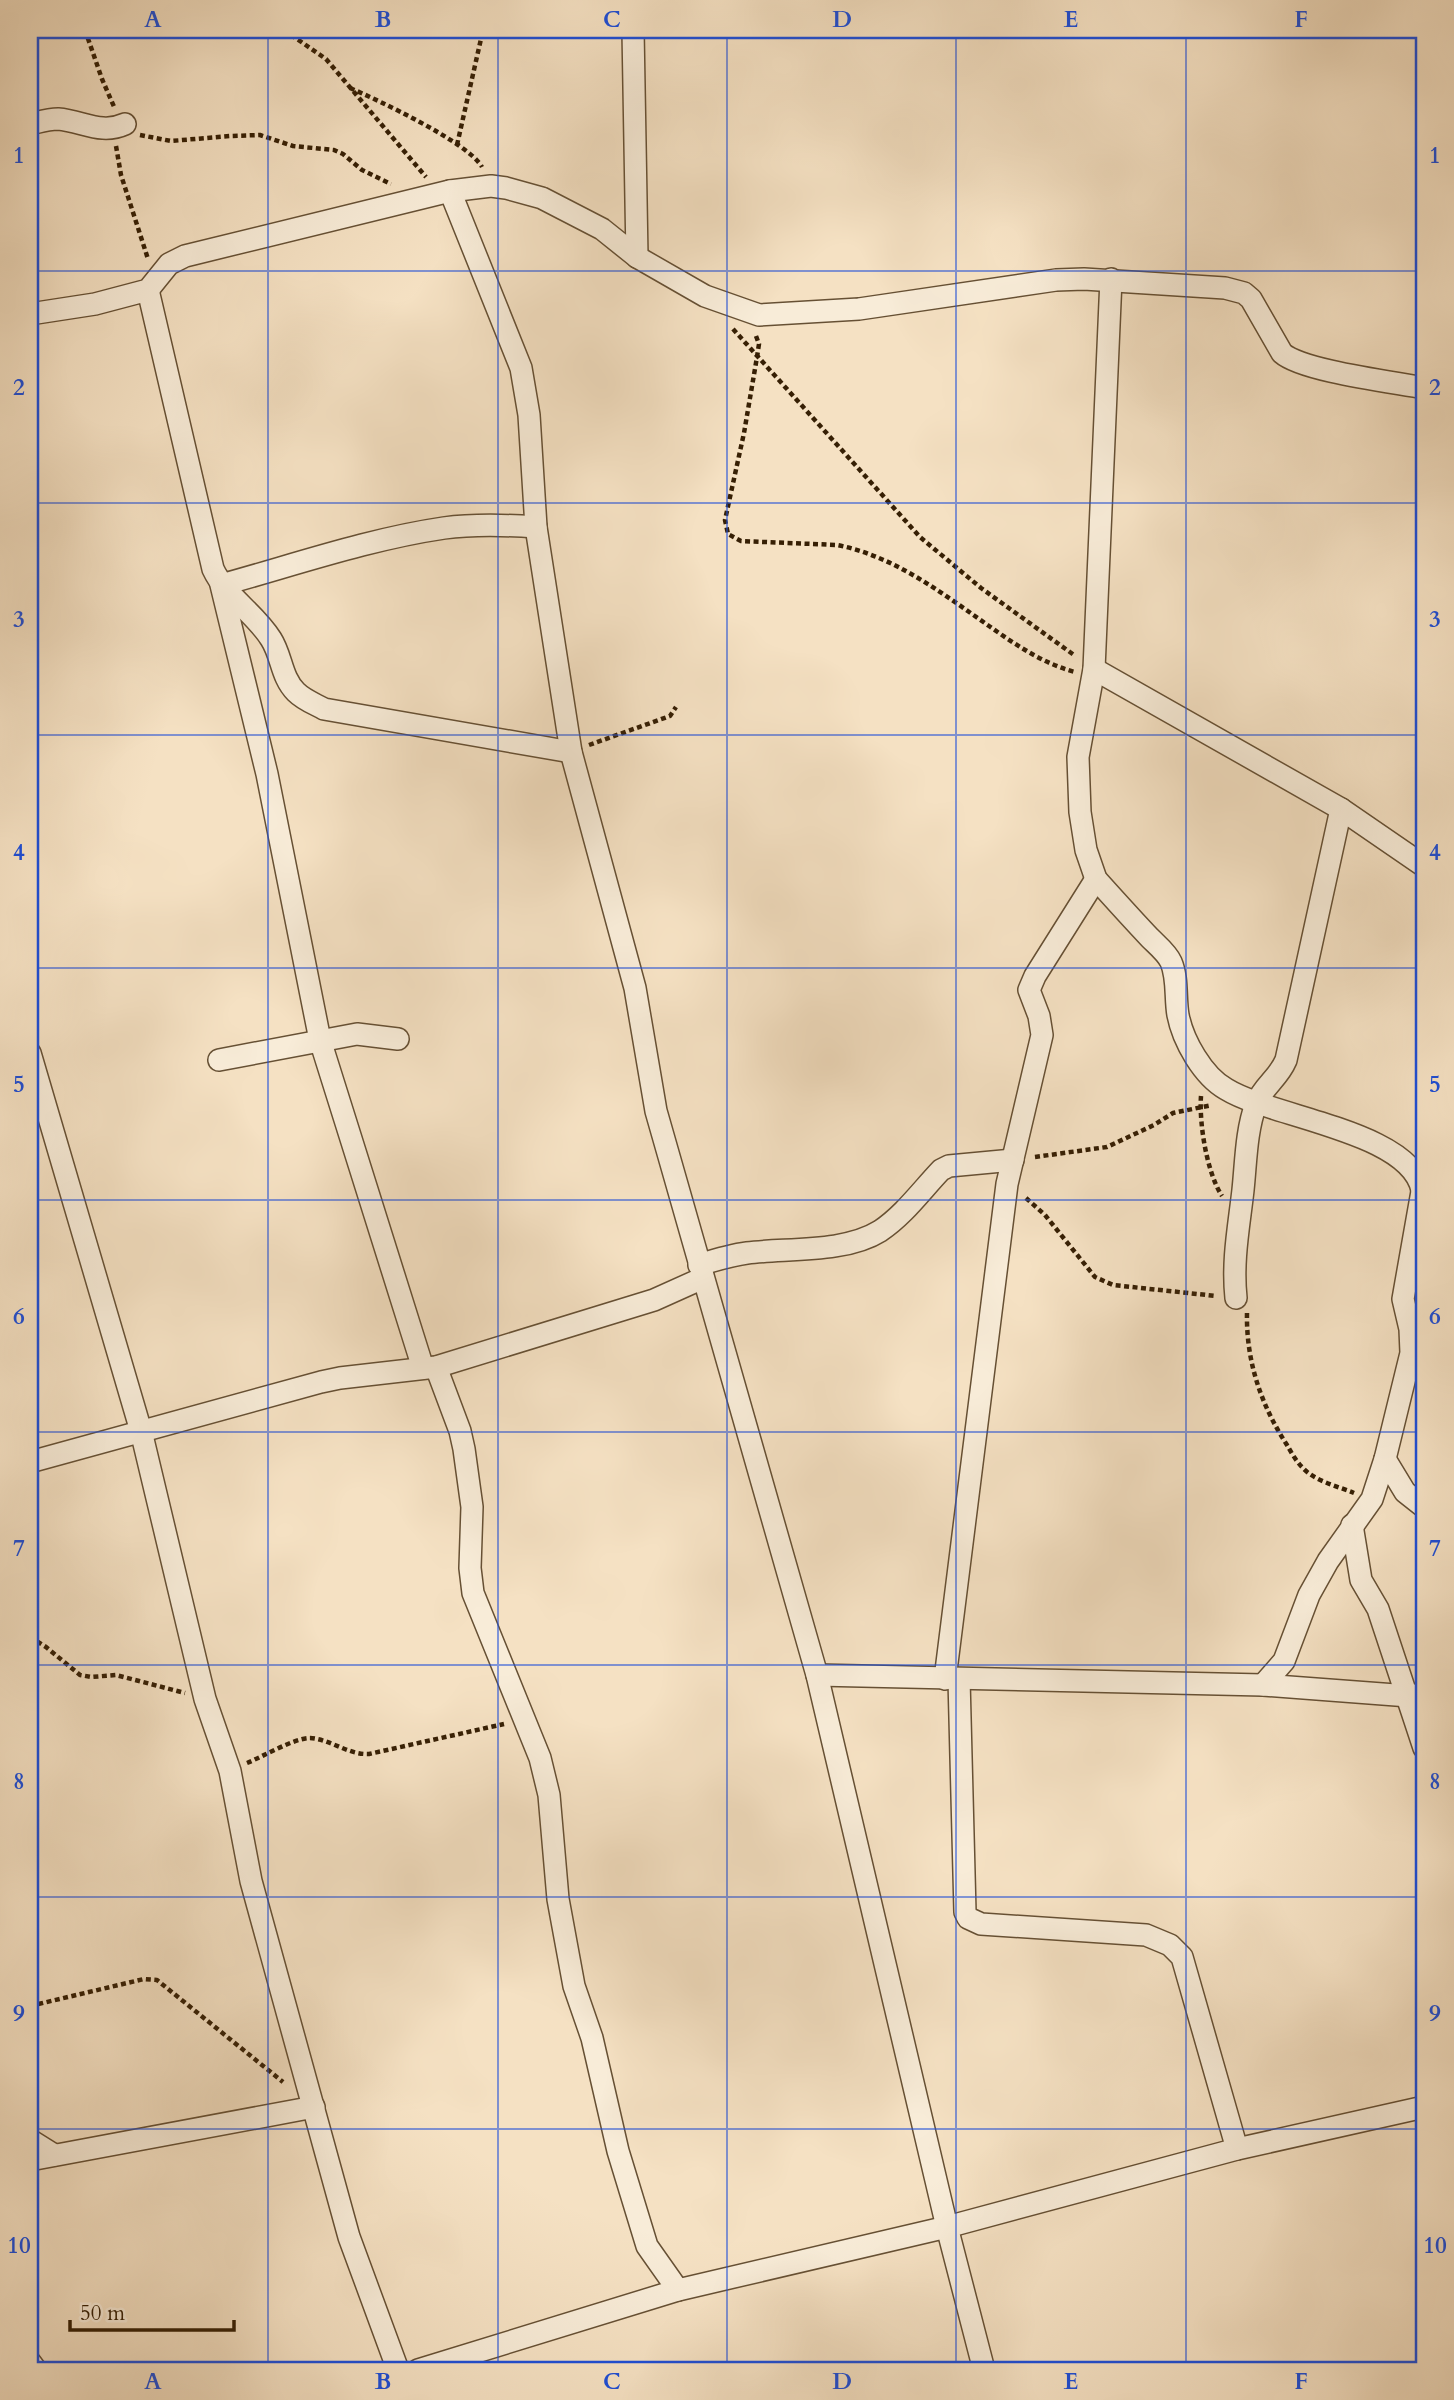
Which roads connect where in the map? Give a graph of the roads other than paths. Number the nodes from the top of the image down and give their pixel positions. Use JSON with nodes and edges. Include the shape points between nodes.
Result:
{"nodes":[{"id":1,"x":633,"y":30,"type":"edge"},
{"id":2,"x":30,"y":124,"type":"edge"},
{"id":3,"x":119,"y":127,"type":"road end"},
{"id":4,"x":440,"y":194,"type":"junction"},
{"id":5,"x":637,"y":257,"type":"junction"},
{"id":6,"x":1111,"y":279,"type":"junction"},
{"id":7,"x":152,"y":284,"type":"junction"},
{"id":8,"x":30,"y":314,"type":"edge"},
{"id":9,"x":1424,"y":388,"type":"edge"},
{"id":10,"x":536,"y":527,"type":"junction"},
{"id":11,"x":220,"y":585,"type":"junction"},
{"id":12,"x":1093,"y":673,"type":"junction"},
{"id":13,"x":571,"y":752,"type":"junction"},
{"id":14,"x":1340,"y":809,"type":"junction"},
{"id":15,"x":1424,"y":866,"type":"edge"},
{"id":16,"x":1096,"y":879,"type":"junction"},
{"id":17,"x":398,"y":1039,"type":"dead end"},
{"id":18,"x":320,"y":1040,"type":"junction"},
{"id":19,"x":30,"y":1053,"type":"edge"},
{"id":20,"x":219,"y":1060,"type":"dead end"},
{"id":21,"x":1251,"y":1102,"type":"junction"},
{"id":22,"x":1013,"y":1160,"type":"junction"},
{"id":23,"x":1424,"y":1193,"type":"edge"},
{"id":24,"x":701,"y":1271,"type":"junction"},
{"id":25,"x":1236,"y":1298,"type":"road end"},
{"id":26,"x":429,"y":1368,"type":"junction"},
{"id":27,"x":141,"y":1432,"type":"junction"},
{"id":28,"x":1385,"y":1459,"type":"junction"},
{"id":29,"x":30,"y":1462,"type":"edge"},
{"id":30,"x":1424,"y":1507,"type":"edge"},
{"id":31,"x":1352,"y":1525,"type":"junction"},
{"id":32,"x":817,"y":1675,"type":"junction"},
{"id":33,"x":952,"y":1679,"type":"junction"},
{"id":34,"x":1263,"y":1685,"type":"junction"},
{"id":35,"x":1416,"y":1695,"type":"edge"},
{"id":36,"x":1424,"y":1748,"type":"edge"},
{"id":37,"x":314,"y":2107,"type":"junction"},
{"id":38,"x":1424,"y":2108,"type":"edge"},
{"id":39,"x":30,"y":2140,"type":"edge"},
{"id":40,"x":1237,"y":2149,"type":"junction"},
{"id":41,"x":54,"y":2155,"type":"junction"},
{"id":42,"x":30,"y":2160,"type":"edge"},
{"id":43,"x":947,"y":2227,"type":"junction"},
{"id":44,"x":678,"y":2290,"type":"junction"},
{"id":45,"x":30,"y":2362,"type":"edge"},
{"id":46,"x":36,"y":2370,"type":"edge"},
{"id":47,"x":398,"y":2370,"type":"edge"},
{"id":48,"x":418,"y":2370,"type":"edge"},
{"id":49,"x":984,"y":2370,"type":"edge"}],
"edges":[{"from":1,"to":5,"type":"street"},
{"from":2,"to":3,"type":"street","via":[[59,120],[101,129]]},
{"from":4,"to":5,"type":"street","via":[[491,186],[542,198],[602,229]]},
{"from":4,"to":7,"type":"street","via":[[185,256],[169,264]]},
{"from":4,"to":10,"type":"street","via":[[521,368],[530,415]]},
{"from":5,"to":6,"type":"street","via":[[735,318],[859,309],[1056,280]]},
{"from":6,"to":9,"type":"street","via":[[1235,290],[1251,299],[1288,358]]},
{"from":6,"to":12,"type":"street"},
{"from":7,"to":8,"type":"street","via":[[55,312]]},
{"from":7,"to":11,"type":"street","via":[[209,555]]},
{"from":10,"to":11,"type":"street","via":[[446,527]]},
{"from":10,"to":13,"type":"street"},
{"from":11,"to":13,"type":"street","via":[[274,642],[285,678],[297,693],[324,709]]},
{"from":11,"to":18,"type":"street","via":[[267,774]]},
{"from":12,"to":14,"type":"street"},
{"from":12,"to":16,"type":"street","via":[[1078,757],[1080,812]]},
{"from":13,"to":24,"type":"street","via":[[635,988],[656,1111]]},
{"from":14,"to":15,"type":"street"},
{"from":14,"to":21,"type":"street","via":[[1286,1060],[1279,1075]]},
{"from":16,"to":21,"type":"street","via":[[1171,961],[1179,1017],[1203,1068],[1225,1089]]},
{"from":16,"to":22,"type":"street","via":[[1032,982],[1042,1035]]},
{"from":17,"to":18,"type":"street","via":[[357,1034]]},
{"from":18,"to":20,"type":"street"},
{"from":18,"to":26,"type":"street"},
{"from":19,"to":27,"type":"street"},
{"from":21,"to":23,"type":"street","via":[[1353,1133],[1412,1167]]},
{"from":21,"to":25,"type":"street","via":[[1233,1264]]},
{"from":22,"to":24,"type":"street","via":[[941,1170],[881,1230],[855,1240],[747,1253]]},
{"from":22,"to":33,"type":"street"},
{"from":23,"to":28,"type":"street","via":[[1403,1299],[1411,1353]]},
{"from":24,"to":26,"type":"street","via":[[654,1300]]},
{"from":24,"to":32,"type":"street"},
{"from":26,"to":27,"type":"street","via":[[330,1380]]},
{"from":26,"to":44,"type":"street","via":[[464,1449],[473,1593],[546,1780],[558,1899],[572,1973],[618,2151],[647,2246]]},
{"from":27,"to":29,"type":"street"},
{"from":27,"to":37,"type":"street","via":[[205,1699],[230,1770],[251,1881]]},
{"from":28,"to":30,"type":"street","via":[[1405,1492]]},
{"from":28,"to":31,"type":"street","via":[[1371,1499]]},
{"from":31,"to":34,"type":"street","via":[[1310,1595],[1283,1661]]},
{"from":31,"to":35,"type":"street","via":[[1361,1580]]},
{"from":32,"to":33,"type":"street"},
{"from":32,"to":43,"type":"street"},
{"from":33,"to":34,"type":"street"},
{"from":33,"to":40,"type":"street","via":[[968,1918],[981,1924],[1146,1935],[1170,1945],[1182,1957]]},
{"from":34,"to":35,"type":"street"},
{"from":35,"to":36,"type":"street"},
{"from":37,"to":41,"type":"street"},
{"from":37,"to":47,"type":"street","via":[[349,2237]]},
{"from":38,"to":40,"type":"street"},
{"from":39,"to":41,"type":"street"},
{"from":40,"to":43,"type":"street"},
{"from":41,"to":42,"type":"street"},
{"from":43,"to":44,"type":"street"},
{"from":43,"to":49,"type":"street"},
{"from":44,"to":48,"type":"street"},
{"from":45,"to":46,"type":"street"}]}
